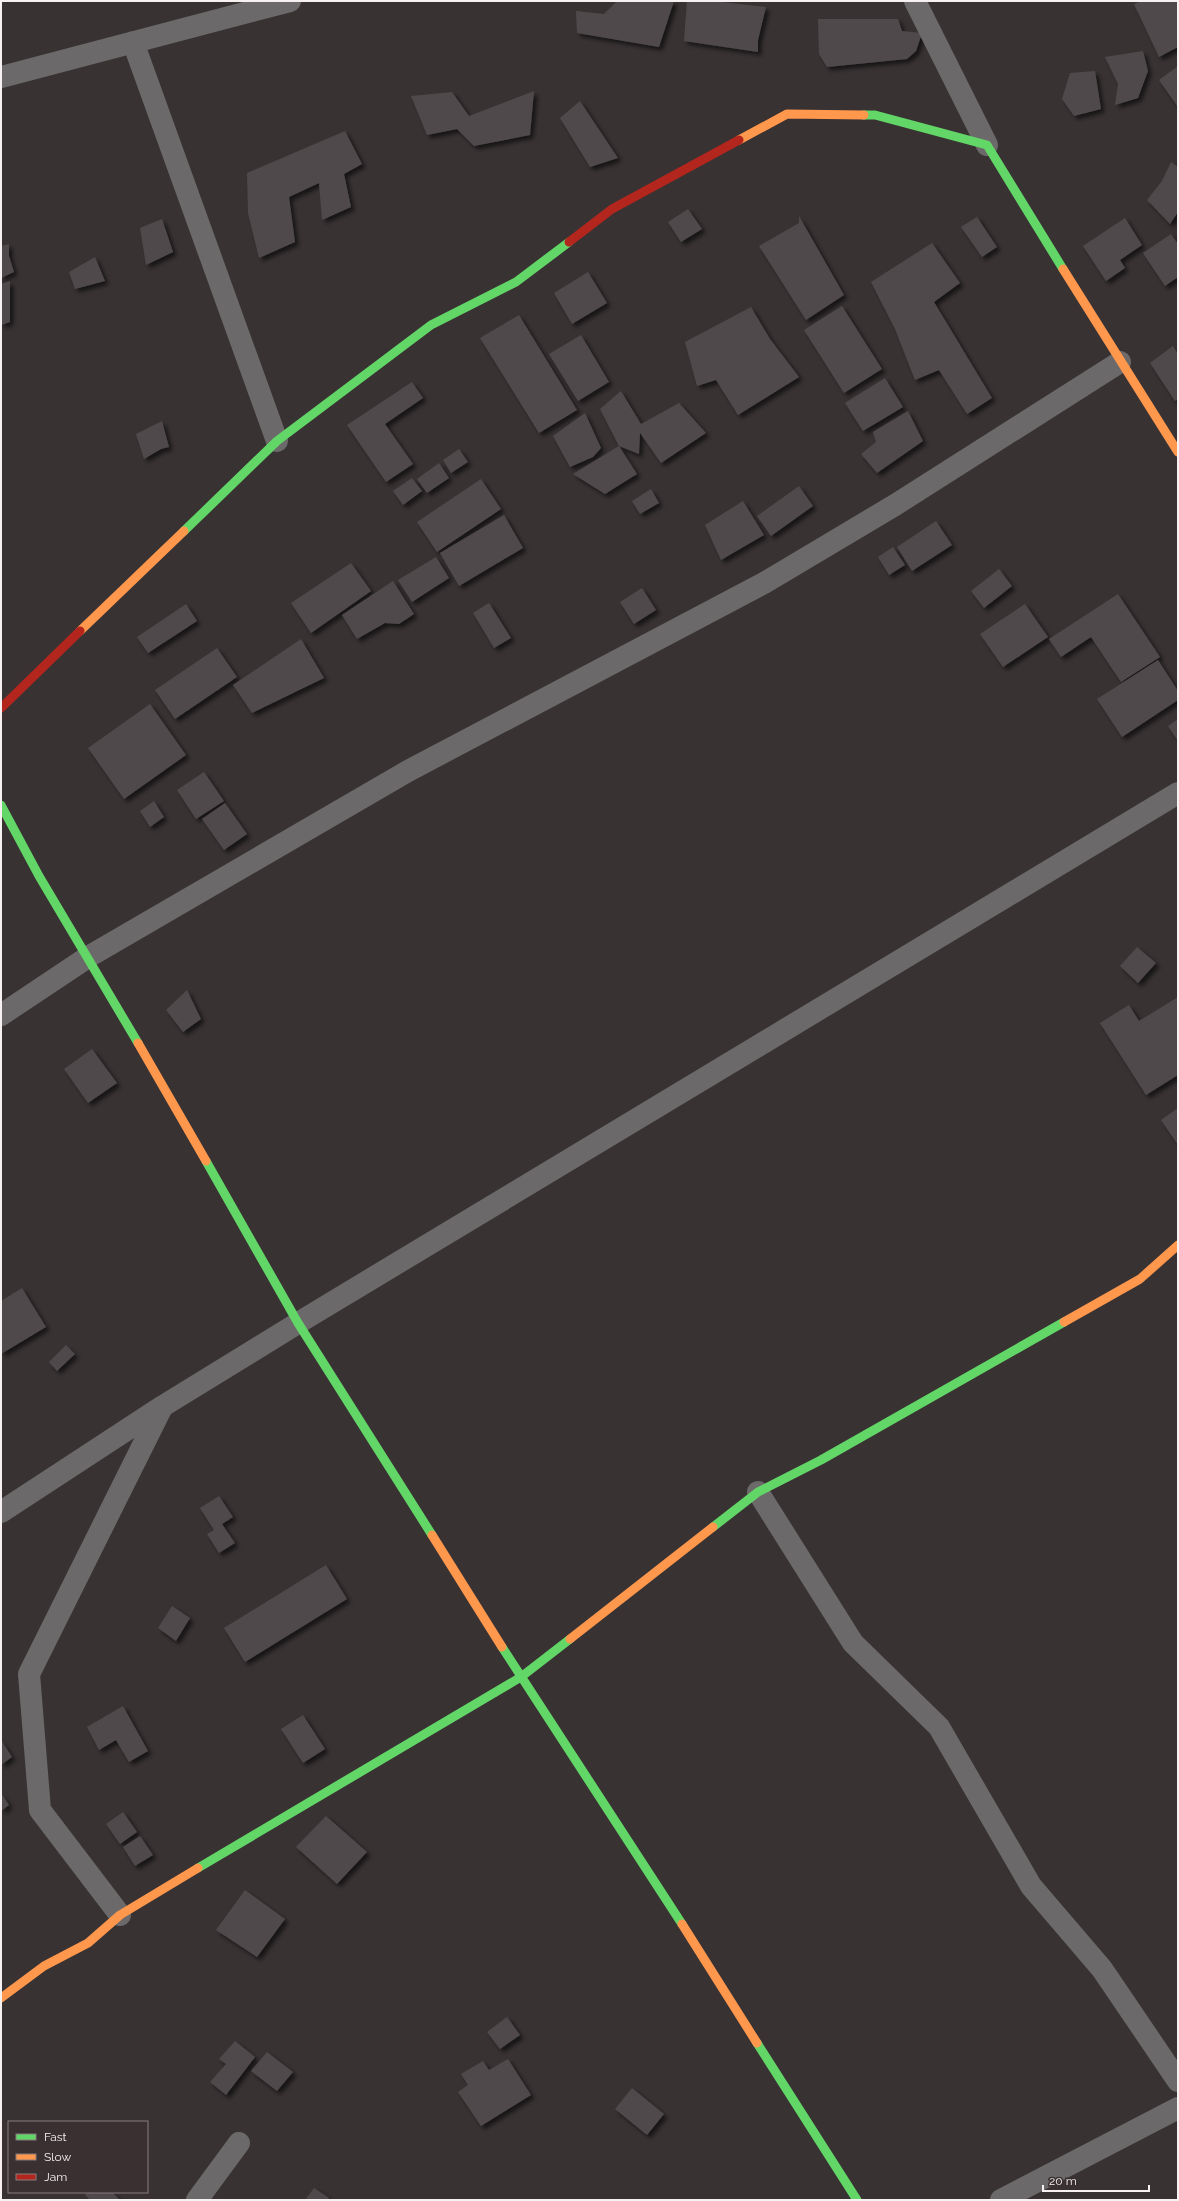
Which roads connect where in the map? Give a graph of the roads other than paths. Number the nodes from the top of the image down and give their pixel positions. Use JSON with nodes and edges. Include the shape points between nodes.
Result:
{"nodes":[{"id":1,"x":290,"y":1,"type":"edge"},
{"id":2,"x":915,"y":1,"type":"edge"},
{"id":3,"x":133,"y":42,"type":"junction"},
{"id":4,"x":1,"y":77,"type":"edge"},
{"id":5,"x":987,"y":145,"type":"junction"},
{"id":6,"x":1120,"y":362,"type":"junction"},
{"id":7,"x":277,"y":441,"type":"junction"},
{"id":8,"x":1178,"y":452,"type":"edge"},
{"id":9,"x":1,"y":708,"type":"edge"},
{"id":10,"x":1178,"y":793,"type":"edge"},
{"id":11,"x":1,"y":805,"type":"edge"},
{"id":12,"x":88,"y":957,"type":"junction"},
{"id":13,"x":1,"y":1015,"type":"edge"},
{"id":14,"x":1178,"y":1245,"type":"edge"},
{"id":15,"x":298,"y":1323,"type":"junction"},
{"id":16,"x":163,"y":1406,"type":"junction"},
{"id":17,"x":758,"y":1492,"type":"junction"},
{"id":18,"x":1,"y":1512,"type":"edge"},
{"id":19,"x":521,"y":1677,"type":"junction"},
{"id":20,"x":120,"y":1915,"type":"junction"},
{"id":21,"x":1,"y":1998,"type":"edge"},
{"id":22,"x":1178,"y":2081,"type":"edge"},
{"id":23,"x":1178,"y":2108,"type":"edge"},
{"id":24,"x":239,"y":2143,"type":"dead end"},
{"id":25,"x":196,"y":2200,"type":"edge"},
{"id":26,"x":857,"y":2200,"type":"edge"},
{"id":27,"x":1001,"y":2200,"type":"edge"}],
"edges":[{"from":1,"to":3,"type":"street"},
{"from":2,"to":5,"type":"street"},
{"from":3,"to":4,"type":"street"},
{"from":3,"to":7,"type":"street"},
{"from":5,"to":6,"type":"street"},
{"from":5,"to":7,"type":"street","via":[[875,115],[787,114],[612,209],[516,282],[431,325]]},
{"from":6,"to":8,"type":"street"},
{"from":6,"to":12,"type":"street","via":[[895,505],[764,584],[408,771]]},
{"from":7,"to":9,"type":"street"},
{"from":10,"to":15,"type":"street"},
{"from":11,"to":12,"type":"street","via":[[39,876]]},
{"from":12,"to":13,"type":"street"},
{"from":12,"to":15,"type":"street"},
{"from":14,"to":17,"type":"street","via":[[1140,1279],[820,1460]]},
{"from":15,"to":16,"type":"street"},
{"from":15,"to":19,"type":"street"},
{"from":16,"to":18,"type":"street"},
{"from":16,"to":20,"type":"street","via":[[29,1674],[40,1810]]},
{"from":17,"to":19,"type":"street"},
{"from":17,"to":22,"type":"street","via":[[853,1643],[939,1727],[1031,1886],[1102,1969]]},
{"from":19,"to":20,"type":"street"},
{"from":19,"to":26,"type":"street"},
{"from":20,"to":21,"type":"street","via":[[88,1943],[44,1966]]},
{"from":23,"to":27,"type":"street"},
{"from":24,"to":25,"type":"street"}]}
